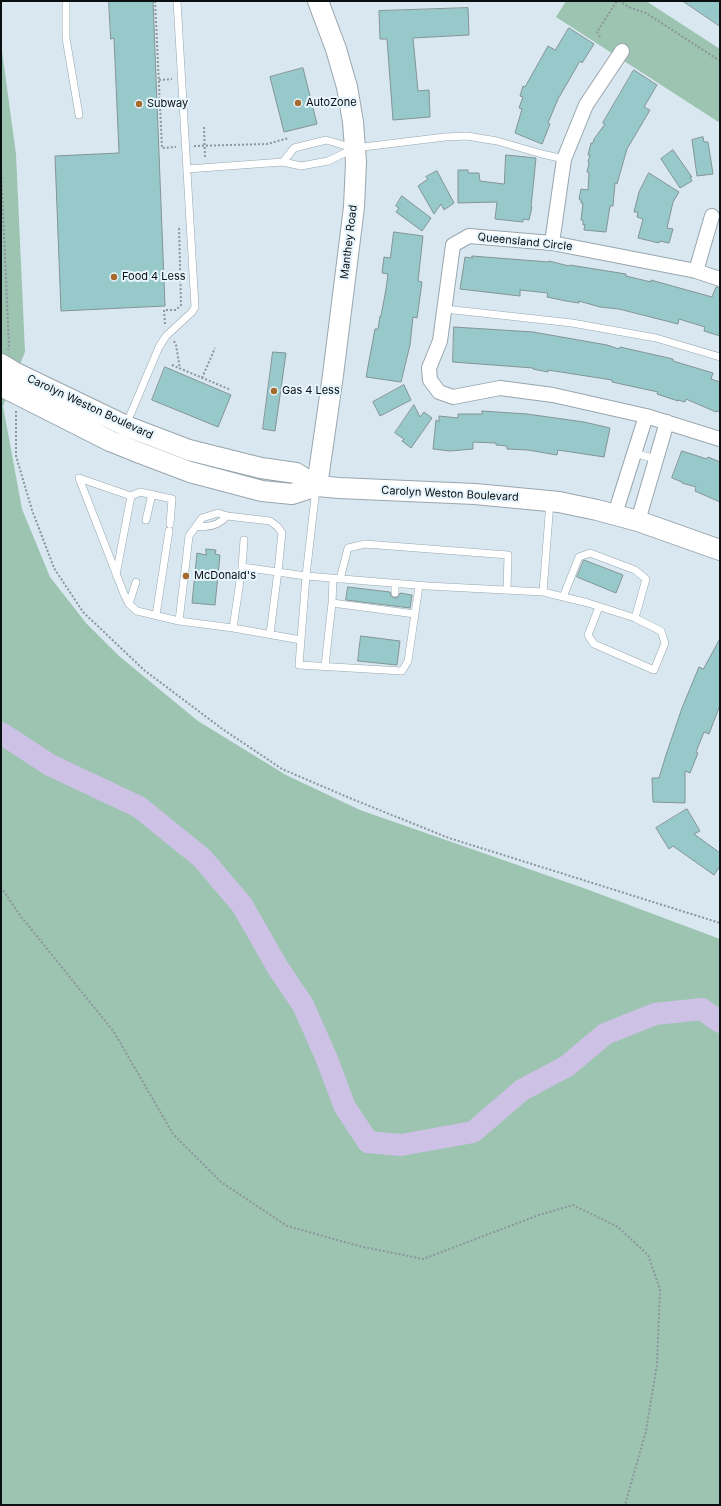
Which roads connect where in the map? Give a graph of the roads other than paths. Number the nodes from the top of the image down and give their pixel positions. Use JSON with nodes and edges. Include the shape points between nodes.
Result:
{"nodes":[{"id":1,"x":66,"y":1,"type":"edge"},
{"id":2,"x":177,"y":1,"type":"edge"},
{"id":3,"x":318,"y":1,"type":"edge"},
{"id":4,"x":622,"y":51,"type":"dead end"},
{"id":5,"x":79,"y":115,"type":"dead end"},
{"id":6,"x":355,"y":148,"type":"junction"},
{"id":7,"x":564,"y":159,"type":"junction"},
{"id":8,"x":283,"y":162,"type":"junction"},
{"id":9,"x":187,"y":168,"type":"junction"},
{"id":10,"x":712,"y":216,"type":"dead end"},
{"id":11,"x":552,"y":243,"type":"junction"},
{"id":12,"x":696,"y":271,"type":"junction"},
{"id":13,"x":720,"y":279,"type":"edge"},
{"id":14,"x":445,"y":309,"type":"junction"},
{"id":15,"x":720,"y":357,"type":"edge"},
{"id":16,"x":3,"y":365,"type":"edge"},
{"id":17,"x":8,"y":390,"type":"edge"},
{"id":18,"x":646,"y":416,"type":"junction"},
{"id":19,"x":667,"y":422,"type":"junction"},
{"id":20,"x":126,"y":426,"type":"junction"},
{"id":21,"x":720,"y":439,"type":"edge"},
{"id":22,"x":634,"y":453,"type":"junction"},
{"id":23,"x":656,"y":459,"type":"junction"},
{"id":24,"x":316,"y":486,"type":"junction"},
{"id":25,"x":152,"y":494,"type":"junction"},
{"id":26,"x":131,"y":496,"type":"junction"},
{"id":27,"x":550,"y":501,"type":"junction"},
{"id":28,"x":615,"y":514,"type":"junction"},
{"id":29,"x":146,"y":520,"type":"dead end"},
{"id":30,"x":638,"y":521,"type":"junction"},
{"id":31,"x":244,"y":540,"type":"dead end"},
{"id":32,"x":720,"y":550,"type":"edge"},
{"id":33,"x":242,"y":567,"type":"junction"},
{"id":34,"x":278,"y":572,"type":"junction"},
{"id":35,"x":116,"y":575,"type":"junction"},
{"id":36,"x":306,"y":576,"type":"junction"},
{"id":37,"x":336,"y":579,"type":"junction"},
{"id":38,"x":136,"y":582,"type":"dead end"},
{"id":39,"x":371,"y":582,"type":"junction"},
{"id":40,"x":382,"y":582,"type":"junction"},
{"id":41,"x":396,"y":584,"type":"junction"},
{"id":42,"x":419,"y":586,"type":"junction"},
{"id":43,"x":370,"y":590,"type":"dead end"},
{"id":44,"x":507,"y":590,"type":"junction"},
{"id":45,"x":381,"y":591,"type":"dead end"},
{"id":46,"x":543,"y":592,"type":"junction"},
{"id":47,"x":395,"y":593,"type":"dead end"},
{"id":48,"x":564,"y":597,"type":"junction"},
{"id":49,"x":332,"y":603,"type":"junction"},
{"id":50,"x":129,"y":604,"type":"junction"},
{"id":51,"x":599,"y":607,"type":"junction"},
{"id":52,"x":415,"y":614,"type":"junction"},
{"id":53,"x":156,"y":615,"type":"junction"},
{"id":54,"x":635,"y":618,"type":"junction"},
{"id":55,"x":179,"y":620,"type":"junction"},
{"id":56,"x":233,"y":628,"type":"junction"},
{"id":57,"x":270,"y":634,"type":"junction"},
{"id":58,"x":301,"y":640,"type":"junction"},
{"id":59,"x":325,"y":666,"type":"junction"}],
"edges":[{"from":1,"to":5,"type":"lane","via":[[66,38]]},
{"from":2,"to":9,"type":"lane"},
{"from":3,"to":6,"type":"street","name":"Manthey Road","via":[[347,87]]},
{"from":4,"to":7,"type":"street","via":[[586,105]]},
{"from":6,"to":7,"type":"lane","via":[[467,136],[497,141]]},
{"from":6,"to":8,"type":"lane","via":[[328,161],[301,166]]},
{"from":6,"to":8,"type":"lane","via":[[326,140],[294,148]]},
{"from":6,"to":24,"type":"street","name":"Manthey Road","via":[[354,207]]},
{"from":7,"to":11,"type":"street"},
{"from":8,"to":9,"type":"lane"},
{"from":9,"to":20,"type":"lane","via":[[195,307],[159,347]]},
{"from":10,"to":12,"type":"street"},
{"from":11,"to":12,"type":"street","name":"Queensland Circle"},
{"from":11,"to":14,"type":"street","name":"Queensland Circle","via":[[469,236],[453,245]]},
{"from":12,"to":13,"type":"street","name":"Queensland Circle"},
{"from":14,"to":15,"type":"lane","via":[[572,323],[656,338]]},
{"from":14,"to":18,"type":"street","name":"Queensland Circle","via":[[440,341],[429,368],[430,380],[439,392],[453,397],[500,388],[553,395]]},
{"from":16,"to":20,"type":"street","name":"Carolyn Weston Boulevard"},
{"from":17,"to":24,"type":"street","name":"Carolyn Weston Boulevard","via":[[110,441],[190,472],[262,491],[292,494]]},
{"from":18,"to":19,"type":"street","name":"Queensland Circle"},
{"from":18,"to":22,"type":"street"},
{"from":19,"to":21,"type":"street","name":"Queensland Circle"},
{"from":19,"to":23,"type":"street"},
{"from":20,"to":24,"type":"street","name":"Carolyn Weston Boulevard","via":[[189,450],[261,468],[296,473]]},
{"from":22,"to":23,"type":"lane"},
{"from":22,"to":28,"type":"street"},
{"from":23,"to":30,"type":"street"},
{"from":24,"to":27,"type":"street","name":"Carolyn Weston Boulevard","via":[[475,494]]},
{"from":24,"to":36,"type":"lane"},
{"from":25,"to":26,"type":"lane","via":[[140,492]]},
{"from":25,"to":29,"type":"lane"},
{"from":25,"to":53,"type":"lane","via":[[172,499]]},
{"from":26,"to":35,"type":"lane"},
{"from":26,"to":35,"type":"lane","via":[[79,478]]},
{"from":27,"to":28,"type":"street","name":"Carolyn Weston Boulevard"},
{"from":27,"to":46,"type":"lane"},
{"from":28,"to":30,"type":"street","name":"Carolyn Weston Boulevard"},
{"from":30,"to":32,"type":"street","name":"Carolyn Weston Boulevard"},
{"from":31,"to":33,"type":"lane"},
{"from":33,"to":34,"type":"lane"},
{"from":33,"to":56,"type":"lane"},
{"from":34,"to":36,"type":"lane"},
{"from":34,"to":55,"type":"lane","via":[[282,534],[270,521],[218,513],[202,518],[189,536]]},
{"from":34,"to":57,"type":"lane"},
{"from":35,"to":50,"type":"lane"},
{"from":36,"to":37,"type":"lane"},
{"from":36,"to":58,"type":"lane"},
{"from":37,"to":39,"type":"lane","via":[[357,584]]},
{"from":37,"to":44,"type":"lane","via":[[348,548],[365,544],[508,555]]},
{"from":37,"to":49,"type":"lane"},
{"from":38,"to":50,"type":"lane"},
{"from":39,"to":40,"type":"lane"},
{"from":39,"to":43,"type":"lane"},
{"from":40,"to":41,"type":"lane"},
{"from":40,"to":45,"type":"lane"},
{"from":41,"to":42,"type":"lane"},
{"from":41,"to":47,"type":"lane"},
{"from":42,"to":44,"type":"lane"},
{"from":42,"to":52,"type":"lane"},
{"from":44,"to":46,"type":"lane"},
{"from":46,"to":48,"type":"lane"},
{"from":48,"to":51,"type":"lane"},
{"from":48,"to":54,"type":"lane","via":[[578,557],[590,553],[635,570],[646,579]]},
{"from":49,"to":52,"type":"lane","via":[[368,605]]},
{"from":49,"to":59,"type":"lane"},
{"from":50,"to":53,"type":"lane","via":[[137,611]]},
{"from":51,"to":54,"type":"lane"},
{"from":51,"to":54,"type":"lane","via":[[588,635],[594,644],[654,670],[665,643],[661,631]]},
{"from":52,"to":59,"type":"lane","via":[[408,661],[402,672]]},
{"from":53,"to":55,"type":"lane"},
{"from":55,"to":56,"type":"lane"},
{"from":56,"to":57,"type":"lane"},
{"from":57,"to":58,"type":"lane"},
{"from":58,"to":59,"type":"lane","via":[[299,665]]}]}
